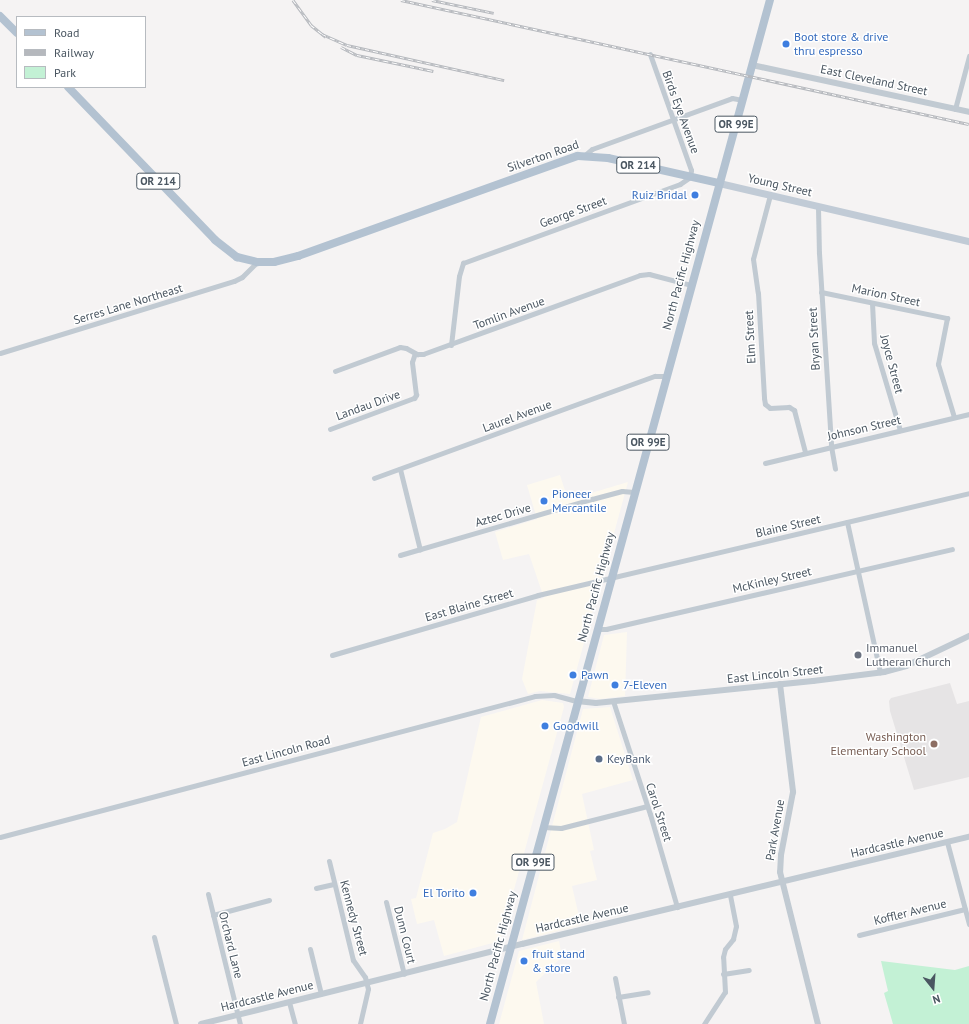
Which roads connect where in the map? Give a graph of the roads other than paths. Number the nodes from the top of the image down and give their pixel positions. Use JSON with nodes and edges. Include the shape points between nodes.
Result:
{"nodes":[{"id":1,"x":770,"y":0,"type":"edge"},
{"id":2,"x":0,"y":16,"type":"edge"},
{"id":3,"x":16,"y":33,"type":"edge"},
{"id":4,"x":650,"y":54,"type":"dead end"},
{"id":5,"x":969,"y":56,"type":"edge"},
{"id":6,"x":752,"y":65,"type":"junction"},
{"id":7,"x":69,"y":88,"type":"edge"},
{"id":8,"x":742,"y":100,"type":"junction"},
{"id":9,"x":955,"y":109,"type":"junction"},
{"id":10,"x":969,"y":112,"type":"edge"},
{"id":11,"x":673,"y":120,"type":"junction"},
{"id":12,"x":585,"y":155,"type":"junction"},
{"id":13,"x":690,"y":177,"type":"junction"},
{"id":14,"x":719,"y":183,"type":"junction"},
{"id":15,"x":770,"y":195,"type":"junction"},
{"id":16,"x":818,"y":207,"type":"junction"},
{"id":17,"x":969,"y":241,"type":"edge"},
{"id":18,"x":257,"y":262,"type":"junction"},
{"id":19,"x":691,"y":285,"type":"junction"},
{"id":20,"x":822,"y":292,"type":"junction"},
{"id":21,"x":872,"y":303,"type":"junction"},
{"id":22,"x":451,"y":345,"type":"junction"},
{"id":23,"x":0,"y":353,"type":"edge"},
{"id":24,"x":415,"y":353,"type":"junction"},
{"id":25,"x":335,"y":371,"type":"dead end"},
{"id":26,"x":666,"y":376,"type":"junction"},
{"id":27,"x":969,"y":414,"type":"edge"},
{"id":28,"x":954,"y":417,"type":"junction"},
{"id":29,"x":330,"y":429,"type":"dead end"},
{"id":30,"x":900,"y":430,"type":"junction"},
{"id":31,"x":831,"y":446,"type":"junction"},
{"id":32,"x":805,"y":452,"type":"junction"},
{"id":33,"x":765,"y":463,"type":"dead end"},
{"id":34,"x":400,"y":469,"type":"junction"},
{"id":35,"x":835,"y":469,"type":"dead end"},
{"id":36,"x":374,"y":478,"type":"dead end"},
{"id":37,"x":634,"y":492,"type":"junction"},
{"id":38,"x":969,"y":493,"type":"edge"},
{"id":39,"x":847,"y":522,"type":"junction"},
{"id":40,"x":952,"y":549,"type":"dead end"},
{"id":41,"x":420,"y":550,"type":"junction"},
{"id":42,"x":400,"y":555,"type":"dead end"},
{"id":43,"x":858,"y":570,"type":"junction"},
{"id":44,"x":611,"y":577,"type":"junction"},
{"id":45,"x":597,"y":629,"type":"junction"},
{"id":46,"x":969,"y":636,"type":"edge"},
{"id":47,"x":332,"y":655,"type":"dead end"},
{"id":48,"x":880,"y":672,"type":"junction"},
{"id":49,"x":780,"y":684,"type":"junction"},
{"id":50,"x":577,"y":701,"type":"junction"},
{"id":51,"x":613,"y":701,"type":"junction"},
{"id":52,"x":647,"y":806,"type":"junction"},
{"id":53,"x":543,"y":827,"type":"junction"},
{"id":54,"x":0,"y":837,"type":"edge"},
{"id":55,"x":969,"y":837,"type":"edge"},
{"id":56,"x":948,"y":842,"type":"junction"},
{"id":57,"x":328,"y":861,"type":"dead end"},
{"id":58,"x":782,"y":882,"type":"junction"},
{"id":59,"x":334,"y":884,"type":"junction"},
{"id":60,"x":316,"y":888,"type":"dead end"},
{"id":61,"x":208,"y":894,"type":"dead end"},
{"id":62,"x":730,"y":894,"type":"junction"},
{"id":63,"x":269,"y":900,"type":"dead end"},
{"id":64,"x":386,"y":902,"type":"dead end"},
{"id":65,"x":678,"y":907,"type":"junction"},
{"id":66,"x":965,"y":909,"type":"junction"},
{"id":67,"x":213,"y":915,"type":"junction"},
{"id":68,"x":969,"y":924,"type":"edge"},
{"id":69,"x":860,"y":935,"type":"dead end"},
{"id":70,"x":154,"y":937,"type":"dead end"},
{"id":71,"x":510,"y":947,"type":"junction"},
{"id":72,"x":310,"y":949,"type":"dead end"},
{"id":73,"x":749,"y":970,"type":"dead end"},
{"id":74,"x":404,"y":974,"type":"junction"},
{"id":75,"x":723,"y":974,"type":"junction"},
{"id":76,"x":615,"y":978,"type":"dead end"},
{"id":77,"x":367,"y":983,"type":"junction"},
{"id":78,"x":648,"y":992,"type":"dead end"},
{"id":79,"x":321,"y":994,"type":"junction"},
{"id":80,"x":618,"y":997,"type":"junction"},
{"id":81,"x":289,"y":1002,"type":"junction"},
{"id":82,"x":238,"y":1014,"type":"junction"},
{"id":83,"x":176,"y":1024,"type":"edge"},
{"id":84,"x":201,"y":1024,"type":"edge"},
{"id":85,"x":240,"y":1024,"type":"edge"},
{"id":86,"x":295,"y":1024,"type":"edge"},
{"id":87,"x":360,"y":1024,"type":"edge"},
{"id":88,"x":490,"y":1024,"type":"edge"},
{"id":89,"x":624,"y":1024,"type":"edge"},
{"id":90,"x":704,"y":1024,"type":"edge"},
{"id":91,"x":818,"y":1024,"type":"edge"}],
"edges":[{"from":1,"to":6,"type":"main road","number":"OR 99E"},
{"from":2,"to":3,"type":"main road"},
{"from":4,"to":11,"type":"street","name":"Birds Eye Avenue"},
{"from":5,"to":9,"type":"street"},
{"from":6,"to":8,"type":"main road","name":"North Pacific Highway","number":"OR 99E"},
{"from":6,"to":9,"type":"street","name":"East Cleveland Street"},
{"from":7,"to":18,"type":"main road","number":"OR 214","via":[[215,240],[237,257]]},
{"from":8,"to":11,"type":"street","name":"Silverton Road","via":[[732,98]]},
{"from":8,"to":14,"type":"main road","name":"North Pacific Highway","number":"OR 99E"},
{"from":9,"to":10,"type":"street","name":"East Cleveland Street"},
{"from":11,"to":12,"type":"street","name":"Silverton Road","via":[[592,149]]},
{"from":11,"to":13,"type":"street","name":"Birds Eye Avenue","via":[[691,170]]},
{"from":12,"to":13,"type":"main road","name":"Young Street","number":"OR 214"},
{"from":12,"to":18,"type":"main road","name":"Silverton Road","number":"OR 214","via":[[569,158],[281,261]]},
{"from":13,"to":14,"type":"main road","name":"Young Street","number":"OR 214"},
{"from":13,"to":22,"type":"street","name":"George Street","via":[[680,184],[462,264]]},
{"from":14,"to":15,"type":"main road","name":"Young Street"},
{"from":14,"to":19,"type":"main road","name":"North Pacific Highway","number":"OR 99E"},
{"from":15,"to":16,"type":"main road","name":"Young Street"},
{"from":15,"to":32,"type":"street","name":"Elm Street","via":[[753,259],[758,293],[764,398],[770,408],[789,407],[794,410]]},
{"from":16,"to":17,"type":"main road","name":"Young Street"},
{"from":16,"to":20,"type":"street","name":"Bryan Street"},
{"from":18,"to":23,"type":"street","name":"Serres Lane Northeast","via":[[242,277],[234,281]]},
{"from":19,"to":22,"type":"street","name":"Tomlin Avenue","via":[[649,274],[640,275]]},
{"from":19,"to":26,"type":"main road","name":"North Pacific Highway","number":"OR 99E"},
{"from":20,"to":21,"type":"street","name":"Marion Street"},
{"from":20,"to":31,"type":"street","name":"Bryan Street"},
{"from":21,"to":28,"type":"street","name":"Marion Street","via":[[946,318],[938,364]]},
{"from":21,"to":30,"type":"street","name":"Joyce Street","via":[[874,342]]},
{"from":22,"to":24,"type":"street","name":"Tomlin Avenue","via":[[423,354]]},
{"from":24,"to":25,"type":"street","name":"Tomlin Avenue","via":[[400,347]]},
{"from":24,"to":29,"type":"street","name":"Landau Drive","via":[[412,362],[416,395],[414,398]]},
{"from":26,"to":34,"type":"street","name":"Laurel Avenue","via":[[655,376]]},
{"from":26,"to":37,"type":"main road","name":"North Pacific Highway","number":"OR 99E"},
{"from":27,"to":28,"type":"street","name":"Johnson Street"},
{"from":28,"to":30,"type":"street","name":"Johnson Street"},
{"from":30,"to":31,"type":"street","name":"Johnson Street"},
{"from":31,"to":32,"type":"street","name":"Johnson Street"},
{"from":31,"to":35,"type":"street","name":"Bryan Street"},
{"from":32,"to":33,"type":"street","name":"Johnson Street"},
{"from":34,"to":36,"type":"street","name":"Laurel Avenue"},
{"from":34,"to":41,"type":"street"},
{"from":37,"to":41,"type":"street","name":"Aztec Drive","via":[[622,491],[592,499]]},
{"from":37,"to":44,"type":"main road","name":"North Pacific Highway","number":"OR 99E"},
{"from":38,"to":39,"type":"street","name":"Blaine Street"},
{"from":39,"to":43,"type":"street"},
{"from":39,"to":44,"type":"street","name":"Blaine Street"},
{"from":40,"to":43,"type":"street","name":"McKinley Street"},
{"from":41,"to":42,"type":"street","name":"Aztec Drive"},
{"from":43,"to":45,"type":"street","name":"McKinley Street"},
{"from":43,"to":48,"type":"street"},
{"from":44,"to":45,"type":"main road","name":"North Pacific Highway","number":"OR 99E"},
{"from":44,"to":47,"type":"street","name":"East Blaine Street","via":[[538,595]]},
{"from":45,"to":50,"type":"main road","name":"North Pacific Highway","number":"OR 99E"},
{"from":46,"to":48,"type":"street","name":"East Lincoln Street","via":[[906,666]]},
{"from":48,"to":49,"type":"street","name":"East Lincoln Street"},
{"from":49,"to":51,"type":"street","name":"East Lincoln Street"},
{"from":49,"to":58,"type":"street","name":"Park Avenue","via":[[793,792],[780,861]]},
{"from":50,"to":51,"type":"street","name":"East Lincoln Street"},
{"from":50,"to":53,"type":"main road","name":"North Pacific Highway","number":"OR 99E"},
{"from":50,"to":54,"type":"street","name":"East Lincoln Road","via":[[543,695]]},
{"from":51,"to":52,"type":"street","name":"Carol Street"},
{"from":52,"to":53,"type":"street","via":[[556,828]]},
{"from":52,"to":65,"type":"street","name":"Carol Street"},
{"from":53,"to":71,"type":"main road","name":"North Pacific Highway","number":"OR 99E"},
{"from":55,"to":56,"type":"street","name":"Hardcastle Avenue"},
{"from":56,"to":58,"type":"street","name":"Hardcastle Avenue"},
{"from":56,"to":66,"type":"street"},
{"from":57,"to":59,"type":"street","name":"Kennedy Street"},
{"from":58,"to":62,"type":"street","name":"Hardcastle Avenue"},
{"from":58,"to":91,"type":"street","name":"Park Avenue"},
{"from":59,"to":60,"type":"street"},
{"from":59,"to":77,"type":"street","name":"Kennedy Street","via":[[353,960]]},
{"from":61,"to":67,"type":"street","name":"Orchard Lane"},
{"from":62,"to":65,"type":"street","name":"Hardcastle Avenue"},
{"from":62,"to":75,"type":"street","via":[[736,926],[733,939],[724,953]]},
{"from":63,"to":67,"type":"street"},
{"from":64,"to":74,"type":"street","name":"Dunn Court"},
{"from":65,"to":71,"type":"street","name":"Hardcastle Avenue"},
{"from":66,"to":68,"type":"street"},
{"from":66,"to":69,"type":"street","name":"Koffler Avenue"},
{"from":67,"to":82,"type":"street","name":"Orchard Lane"},
{"from":70,"to":83,"type":"street"},
{"from":71,"to":74,"type":"street","name":"Hardcastle Avenue"},
{"from":71,"to":88,"type":"main road","name":"North Pacific Highway","number":"OR 99E"},
{"from":72,"to":79,"type":"street"},
{"from":73,"to":75,"type":"street"},
{"from":74,"to":77,"type":"street","name":"Hardcastle Avenue"},
{"from":75,"to":90,"type":"street","via":[[725,992]]},
{"from":76,"to":80,"type":"street"},
{"from":77,"to":79,"type":"street","name":"Hardcastle Avenue"},
{"from":77,"to":87,"type":"street","via":[[368,994]]},
{"from":78,"to":80,"type":"street"},
{"from":79,"to":81,"type":"street","name":"Hardcastle Avenue"},
{"from":80,"to":89,"type":"street"},
{"from":81,"to":82,"type":"street","name":"Hardcastle Avenue"},
{"from":81,"to":86,"type":"street"},
{"from":82,"to":84,"type":"street","name":"Hardcastle Avenue"},
{"from":82,"to":85,"type":"street","name":"Orchard Lane"}]}
